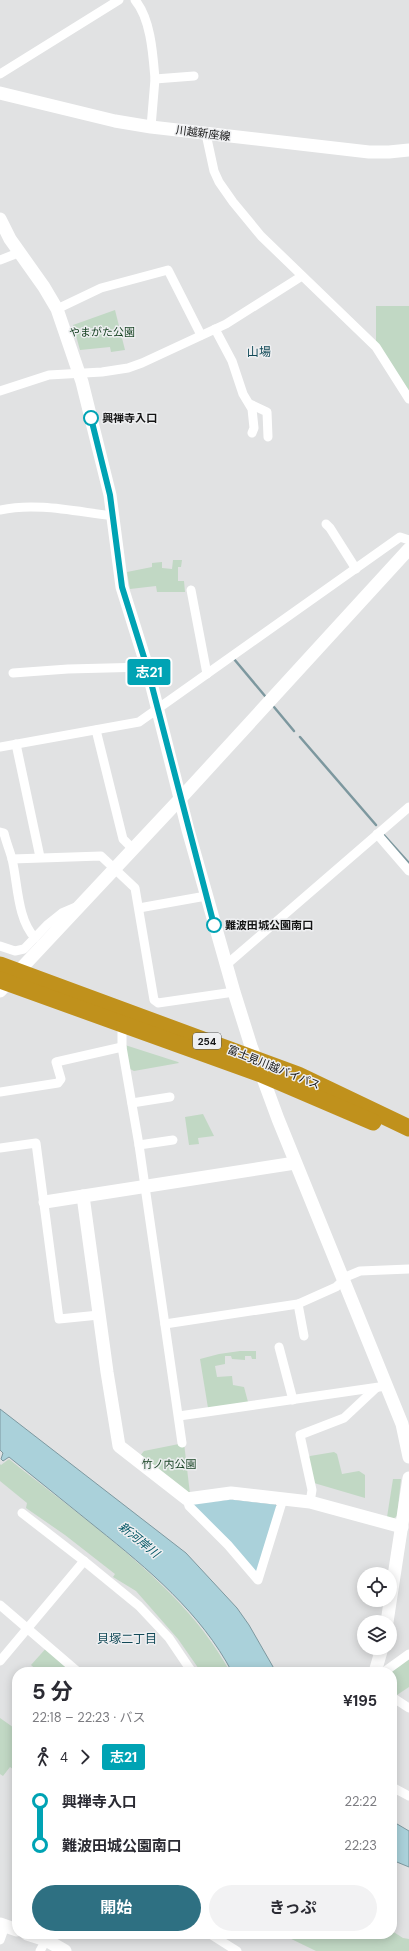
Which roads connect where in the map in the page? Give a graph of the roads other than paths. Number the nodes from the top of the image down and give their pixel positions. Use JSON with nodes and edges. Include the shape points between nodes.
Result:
{"nodes":[{"id":1,"x":119,"y":0,"type":"edge"},
{"id":2,"x":135,"y":0,"type":"edge"},
{"id":3,"x":0,"y":74,"type":"edge"},
{"id":4,"x":194,"y":76,"type":"dead end"},
{"id":5,"x":155,"y":79,"type":"junction"},
{"id":6,"x":0,"y":93,"type":"edge"},
{"id":7,"x":151,"y":127,"type":"junction"},
{"id":8,"x":206,"y":134,"type":"junction"},
{"id":9,"x":409,"y":150,"type":"edge"},
{"id":10,"x":1,"y":224,"type":"edge"},
{"id":11,"x":18,"y":253,"type":"junction"},
{"id":12,"x":0,"y":260,"type":"edge"},
{"id":13,"x":302,"y":276,"type":"junction"},
{"id":14,"x":57,"y":309,"type":"junction"},
{"id":15,"x":215,"y":329,"type":"junction"},
{"id":16,"x":201,"y":335,"type":"junction"},
{"id":17,"x":79,"y":373,"type":"junction"},
{"id":18,"x":0,"y":391,"type":"edge"},
{"id":19,"x":409,"y":399,"type":"edge"},
{"id":20,"x":250,"y":404,"type":"junction"},
{"id":21,"x":252,"y":433,"type":"dead end"},
{"id":22,"x":268,"y":437,"type":"dead end"},
{"id":23,"x":0,"y":510,"type":"edge"},
{"id":24,"x":114,"y":516,"type":"junction"},
{"id":25,"x":326,"y":524,"type":"dead end"},
{"id":26,"x":409,"y":540,"type":"edge"},
{"id":27,"x":409,"y":549,"type":"edge"},
{"id":28,"x":356,"y":568,"type":"junction"},
{"id":29,"x":191,"y":590,"type":"dead end"},
{"id":30,"x":147,"y":667,"type":"junction"},
{"id":31,"x":13,"y":673,"type":"dead end"},
{"id":32,"x":207,"y":674,"type":"junction"},
{"id":33,"x":158,"y":710,"type":"junction"},
{"id":34,"x":96,"y":730,"type":"junction"},
{"id":35,"x":16,"y":744,"type":"junction"},
{"id":36,"x":0,"y":747,"type":"edge"},
{"id":37,"x":180,"y":799,"type":"junction"},
{"id":38,"x":409,"y":807,"type":"edge"},
{"id":39,"x":0,"y":832,"type":"edge"},
{"id":40,"x":377,"y":834,"type":"junction"},
{"id":41,"x":133,"y":849,"type":"junction"},
{"id":42,"x":40,"y":857,"type":"junction"},
{"id":43,"x":12,"y":859,"type":"junction"},
{"id":44,"x":115,"y":868,"type":"junction"},
{"id":45,"x":409,"y":871,"type":"edge"},
{"id":46,"x":206,"y":896,"type":"junction"},
{"id":47,"x":80,"y":906,"type":"junction"},
{"id":48,"x":139,"y":908,"type":"junction"},
{"id":49,"x":35,"y":938,"type":"junction"},
{"id":50,"x":0,"y":946,"type":"edge"},
{"id":51,"x":226,"y":965,"type":"junction"},
{"id":52,"x":0,"y":966,"type":"edge"},
{"id":53,"x":7,"y":982,"type":"edge"},
{"id":54,"x":234,"y":992,"type":"junction"},
{"id":55,"x":122,"y":1024,"type":"junction"},
{"id":56,"x":122,"y":1047,"type":"junction"},
{"id":57,"x":258,"y":1067,"type":"junction"},
{"id":58,"x":0,"y":1092,"type":"edge"},
{"id":59,"x":170,"y":1097,"type":"dead end"},
{"id":60,"x":132,"y":1103,"type":"junction"},
{"id":61,"x":409,"y":1128,"type":"edge"},
{"id":62,"x":174,"y":1140,"type":"dead end"},
{"id":63,"x":409,"y":1140,"type":"edge"},
{"id":64,"x":139,"y":1145,"type":"junction"},
{"id":65,"x":0,"y":1148,"type":"edge"},
{"id":66,"x":295,"y":1163,"type":"junction"},
{"id":67,"x":144,"y":1187,"type":"junction"},
{"id":68,"x":83,"y":1196,"type":"junction"},
{"id":69,"x":44,"y":1202,"type":"junction"},
{"id":70,"x":409,"y":1268,"type":"edge"},
{"id":71,"x":344,"y":1281,"type":"junction"},
{"id":72,"x":298,"y":1304,"type":"junction"},
{"id":73,"x":99,"y":1315,"type":"junction"},
{"id":74,"x":165,"y":1324,"type":"junction"},
{"id":75,"x":304,"y":1336,"type":"dead end"},
{"id":76,"x":279,"y":1347,"type":"dead end"},
{"id":77,"x":381,"y":1387,"type":"junction"},
{"id":78,"x":293,"y":1400,"type":"junction"},
{"id":79,"x":179,"y":1416,"type":"junction"},
{"id":80,"x":182,"y":1443,"type":"dead end"},
{"id":81,"x":409,"y":1457,"type":"edge"},
{"id":82,"x":409,"y":1478,"type":"edge"},
{"id":83,"x":187,"y":1499,"type":"junction"},
{"id":84,"x":283,"y":1499,"type":"junction"},
{"id":85,"x":310,"y":1502,"type":"junction"},
{"id":86,"x":22,"y":1513,"type":"dead end"},
{"id":87,"x":402,"y":1527,"type":"junction"},
{"id":88,"x":84,"y":1561,"type":"junction"},
{"id":89,"x":395,"y":1567,"type":"edge"},
{"id":90,"x":0,"y":1605,"type":"edge"},
{"id":91,"x":27,"y":1628,"type":"junction"},
{"id":92,"x":409,"y":1654,"type":"edge"},
{"id":93,"x":380,"y":1655,"type":"edge"},
{"id":94,"x":0,"y":1661,"type":"edge"},
{"id":95,"x":72,"y":1667,"type":"edge"},
{"id":96,"x":189,"y":1667,"type":"edge"},
{"id":97,"x":376,"y":1667,"type":"edge"},
{"id":98,"x":391,"y":1667,"type":"edge"},
{"id":99,"x":397,"y":1700,"type":"edge"},
{"id":100,"x":408,"y":1707,"type":"edge"},
{"id":101,"x":397,"y":1790,"type":"edge"},
{"id":102,"x":409,"y":1796,"type":"edge"},
{"id":103,"x":7,"y":1927,"type":"edge"},
{"id":104,"x":215,"y":1939,"type":"edge"},
{"id":105,"x":0,"y":1940,"type":"edge"},
{"id":106,"x":45,"y":1942,"type":"edge"},
{"id":107,"x":223,"y":1948,"type":"edge"},
{"id":108,"x":65,"y":1951,"type":"edge"},
{"id":109,"x":237,"y":1951,"type":"edge"}],
"edges":[{"from":1,"to":3,"type":"street"},
{"from":2,"to":5,"type":"street","via":[[145,15],[152,45]]},
{"from":4,"to":5,"type":"street"},
{"from":5,"to":7,"type":"street"},
{"from":6,"to":7,"type":"street","name":"川越新座線"},
{"from":7,"to":8,"type":"street","name":"川越新座線"},
{"from":8,"to":9,"type":"street","name":"川越新座線","via":[[370,152]]},
{"from":8,"to":13,"type":"street","via":[[209,154],[219,182],[261,236]]},
{"from":10,"to":11,"type":"street"},
{"from":11,"to":12,"type":"street"},
{"from":11,"to":14,"type":"street"},
{"from":13,"to":15,"type":"street","via":[[245,314]]},
{"from":13,"to":19,"type":"street","via":[[376,347]]},
{"from":14,"to":16,"type":"street","via":[[101,288],[168,270]]},
{"from":14,"to":17,"type":"street"},
{"from":15,"to":16,"type":"street"},
{"from":15,"to":20,"type":"street","via":[[232,361],[243,394]]},
{"from":16,"to":17,"type":"street","via":[[135,366]]},
{"from":17,"to":18,"type":"street","via":[[49,375]]},
{"from":17,"to":24,"type":"street"},
{"from":20,"to":21,"type":"street","via":[[253,412]]},
{"from":20,"to":22,"type":"street","via":[[267,412]]},
{"from":23,"to":24,"type":"street","via":[[36,507]]},
{"from":24,"to":30,"type":"street","via":[[122,587]]},
{"from":25,"to":28,"type":"street"},
{"from":26,"to":28,"type":"street","via":[[400,537]]},
{"from":27,"to":37,"type":"street"},
{"from":28,"to":32,"type":"street"},
{"from":29,"to":32,"type":"street"},
{"from":30,"to":31,"type":"street"},
{"from":30,"to":33,"type":"street"},
{"from":32,"to":33,"type":"street"},
{"from":33,"to":34,"type":"street","via":[[139,722]]},
{"from":33,"to":37,"type":"street"},
{"from":34,"to":35,"type":"street"},
{"from":34,"to":41,"type":"street","via":[[123,839]]},
{"from":35,"to":36,"type":"street"},
{"from":35,"to":42,"type":"street"},
{"from":37,"to":41,"type":"street"},
{"from":37,"to":46,"type":"street"},
{"from":38,"to":40,"type":"street"},
{"from":39,"to":43,"type":"street","via":[[4,833]]},
{"from":40,"to":45,"type":"street"},
{"from":40,"to":51,"type":"street"},
{"from":41,"to":44,"type":"street"},
{"from":42,"to":43,"type":"street"},
{"from":42,"to":44,"type":"street","via":[[98,855]]},
{"from":43,"to":49,"type":"street","via":[[21,908],[28,932]]},
{"from":44,"to":47,"type":"street"},
{"from":44,"to":48,"type":"street","via":[[135,888]]},
{"from":46,"to":48,"type":"street"},
{"from":46,"to":51,"type":"street"},
{"from":47,"to":49,"type":"street","via":[[62,913]]},
{"from":47,"to":53,"type":"street"},
{"from":48,"to":54,"type":"street","via":[[154,1000],[158,1003]]},
{"from":49,"to":50,"type":"street","via":[[24,949],[15,951]]},
{"from":51,"to":54,"type":"street"},
{"from":52,"to":53,"type":"highway","name":"富士見川越バイパス","number":"254"},
{"from":53,"to":55,"type":"highway","name":"富士見川越バイパス","number":"254"},
{"from":53,"to":57,"type":"highway","name":"富士見川越バイパス","number":"254"},
{"from":54,"to":57,"type":"street"},
{"from":55,"to":56,"type":"street"},
{"from":55,"to":57,"type":"highway","name":"富士見川越バイパス","number":"254"},
{"from":56,"to":58,"type":"street","via":[[56,1062],[61,1079],[58,1083]]},
{"from":56,"to":60,"type":"street"},
{"from":57,"to":61,"type":"highway","name":"富士見川越バイパス","number":"254","via":[[315,1082]]},
{"from":57,"to":63,"type":"highway","name":"富士見川越バイパス","number":"254"},
{"from":57,"to":66,"type":"street"},
{"from":59,"to":60,"type":"street"},
{"from":60,"to":64,"type":"street"},
{"from":62,"to":64,"type":"street"},
{"from":64,"to":67,"type":"street"},
{"from":65,"to":69,"type":"street","via":[[36,1143]]},
{"from":66,"to":67,"type":"street"},
{"from":66,"to":71,"type":"street"},
{"from":67,"to":68,"type":"street"},
{"from":67,"to":74,"type":"street"},
{"from":68,"to":69,"type":"street"},
{"from":68,"to":73,"type":"street"},
{"from":69,"to":73,"type":"street","via":[[60,1319]]},
{"from":70,"to":71,"type":"street","via":[[360,1271],[348,1276]]},
{"from":71,"to":72,"type":"street"},
{"from":71,"to":77,"type":"street"},
{"from":72,"to":74,"type":"street"},
{"from":72,"to":75,"type":"street"},
{"from":73,"to":83,"type":"street","via":[[119,1446]]},
{"from":74,"to":79,"type":"street"},
{"from":76,"to":78,"type":"street"},
{"from":77,"to":78,"type":"street"},
{"from":77,"to":81,"type":"street","via":[[405,1435]]},
{"from":77,"to":85,"type":"street","via":[[344,1418],[300,1435],[312,1490]]},
{"from":78,"to":79,"type":"street"},
{"from":79,"to":80,"type":"street"},
{"from":82,"to":87,"type":"street"},
{"from":83,"to":84,"type":"street","via":[[231,1493]]},
{"from":83,"to":84,"type":"street","via":[[189,1506],[258,1580]]},
{"from":84,"to":85,"type":"street"},
{"from":85,"to":87,"type":"street"},
{"from":86,"to":88,"type":"street"},
{"from":87,"to":89,"type":"street"},
{"from":88,"to":91,"type":"street"},
{"from":88,"to":96,"type":"street","via":[[139,1606],[169,1638]]},
{"from":90,"to":91,"type":"street"},
{"from":91,"to":94,"type":"street"},
{"from":91,"to":95,"type":"street"},
{"from":92,"to":98,"type":"street"},
{"from":93,"to":97,"type":"street"},
{"from":99,"to":100,"type":"street"},
{"from":101,"to":102,"type":"street"},
{"from":103,"to":105,"type":"street"},
{"from":104,"to":107,"type":"street"},
{"from":106,"to":108,"type":"street"},
{"from":107,"to":109,"type":"street"}]}
